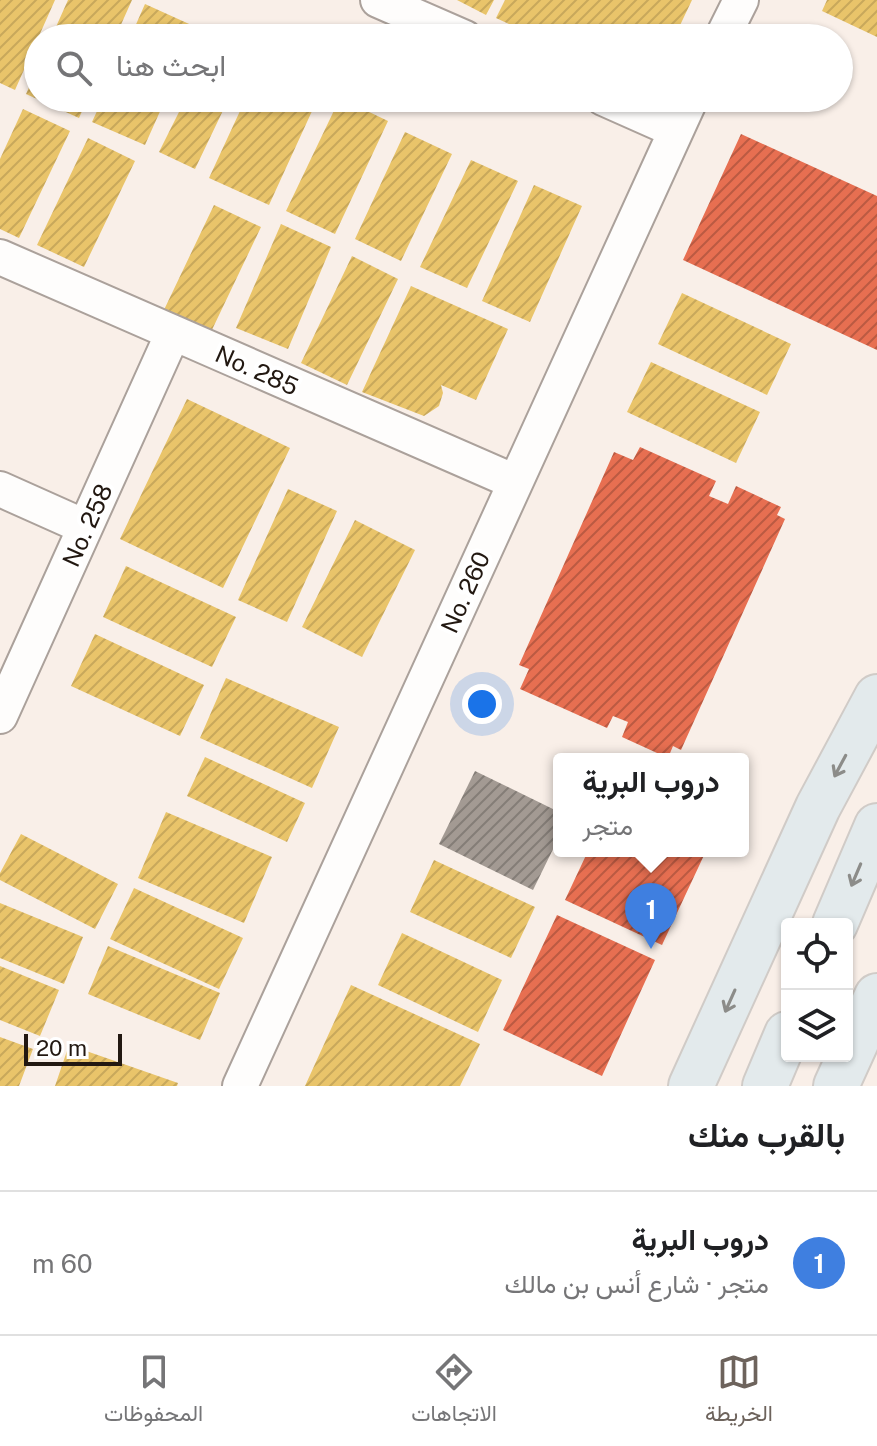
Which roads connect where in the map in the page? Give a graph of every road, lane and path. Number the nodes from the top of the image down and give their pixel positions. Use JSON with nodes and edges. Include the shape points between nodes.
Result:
{"nodes":[{"id":1,"x":378,"y":0,"type":"edge"},
{"id":2,"x":741,"y":0,"type":"edge"},
{"id":3,"x":433,"y":24,"type":"edge"},
{"id":4,"x":729,"y":24,"type":"edge"},
{"id":5,"x":634,"y":112,"type":"edge"},
{"id":6,"x":684,"y":112,"type":"edge"},
{"id":7,"x":675,"y":130,"type":"junction"},
{"id":8,"x":0,"y":257,"type":"edge"},
{"id":9,"x":173,"y":333,"type":"junction"},
{"id":10,"x":515,"y":482,"type":"junction"},
{"id":11,"x":0,"y":489,"type":"edge"},
{"id":12,"x":85,"y":527,"type":"junction"},
{"id":13,"x":877,"y":697,"type":"edge"},
{"id":14,"x":0,"y":716,"type":"edge"},
{"id":15,"x":877,"y":826,"type":"edge"},
{"id":16,"x":838,"y":918,"type":"edge"},
{"id":17,"x":877,"y":996,"type":"edge"},
{"id":18,"x":781,"y":1048,"type":"edge"},
{"id":19,"x":240,"y":1086,"type":"edge"},
{"id":20,"x":691,"y":1086,"type":"edge"},
{"id":21,"x":765,"y":1086,"type":"edge"},
{"id":22,"x":836,"y":1086,"type":"edge"}],
"edges":[{"from":1,"to":3,"type":"street"},
{"from":2,"to":4,"type":"street"},
{"from":5,"to":7,"type":"street"},
{"from":6,"to":7,"type":"street","name":"No. 260"},
{"from":7,"to":10,"type":"street","name":"No. 260"},
{"from":8,"to":9,"type":"street","name":"No. 285"},
{"from":9,"to":10,"type":"street","name":"No. 285"},
{"from":9,"to":12,"type":"street","name":"No. 258"},
{"from":10,"to":19,"type":"street","name":"No. 260"},
{"from":11,"to":12,"type":"street"},
{"from":12,"to":14,"type":"street","name":"No. 258"},
{"from":13,"to":20,"type":"main road","one_way":true,"via":[[818,807]]},
{"from":15,"to":16,"type":"main road","one_way":true},
{"from":17,"to":22,"type":"main road"},
{"from":18,"to":21,"type":"main road"}]}
